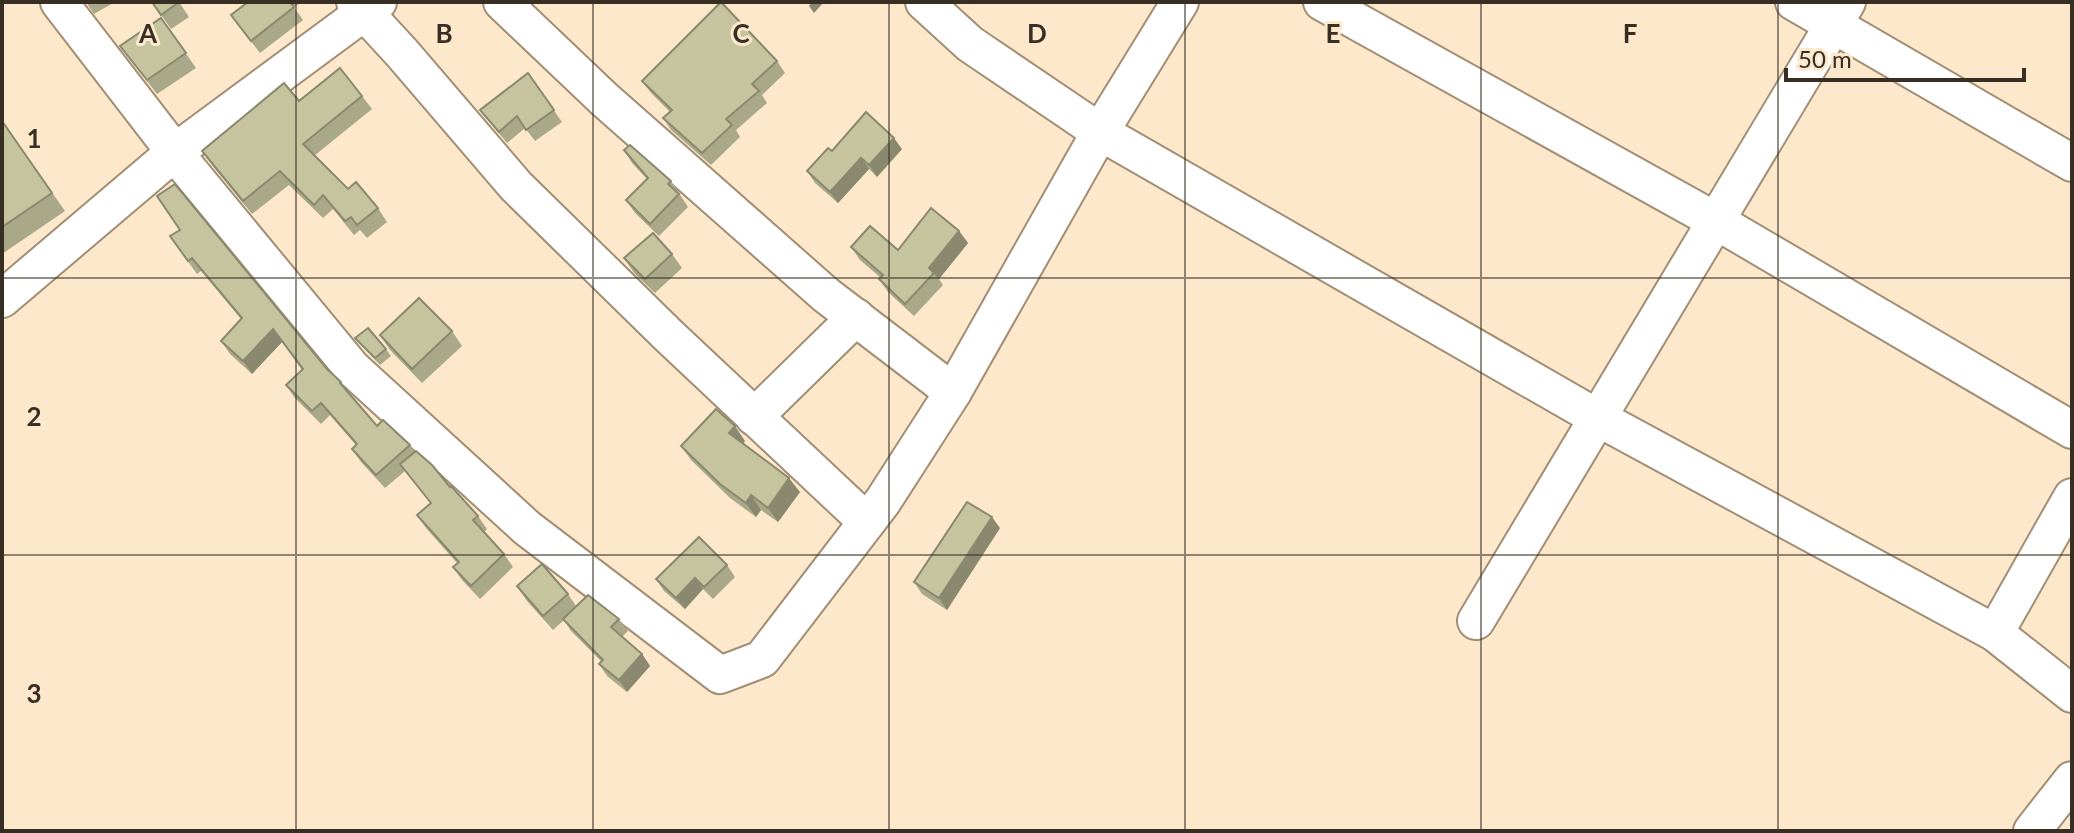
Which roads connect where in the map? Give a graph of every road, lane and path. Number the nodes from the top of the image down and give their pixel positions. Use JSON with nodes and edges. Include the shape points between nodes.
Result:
{"nodes":[{"id":1,"x":59,"y":2,"type":"edge"},
{"id":2,"x":502,"y":2,"type":"edge"},
{"id":3,"x":924,"y":2,"type":"edge"},
{"id":4,"x":1180,"y":2,"type":"edge"},
{"id":5,"x":1322,"y":2,"type":"edge"},
{"id":6,"x":1794,"y":2,"type":"edge"},
{"id":7,"x":366,"y":5,"type":"edge"},
{"id":8,"x":1840,"y":13,"type":"edge"},
{"id":9,"x":1100,"y":132,"type":"junction"},
{"id":10,"x":175,"y":152,"type":"junction"},
{"id":11,"x":2072,"y":163,"type":"edge"},
{"id":12,"x":1716,"y":221,"type":"junction"},
{"id":13,"x":2,"y":299,"type":"edge"},
{"id":14,"x":856,"y":317,"type":"junction"},
{"id":15,"x":953,"y":392,"type":"junction"},
{"id":16,"x":754,"y":417,"type":"junction"},
{"id":17,"x":1598,"y":418,"type":"junction"},
{"id":18,"x":2072,"y":430,"type":"edge"},
{"id":19,"x":2072,"y":497,"type":"edge"},
{"id":20,"x":867,"y":522,"type":"junction"},
{"id":21,"x":1476,"y":621,"type":"dead end"},
{"id":22,"x":1995,"y":633,"type":"junction"},
{"id":23,"x":2072,"y":694,"type":"edge"},
{"id":24,"x":2072,"y":780,"type":"edge"},
{"id":25,"x":2032,"y":831,"type":"edge"}],
"edges":[{"from":1,"to":10,"type":"street"},
{"from":2,"to":14,"type":"street","via":[[604,99]]},
{"from":3,"to":9,"type":"street","via":[[970,44]]},
{"from":4,"to":9,"type":"street"},
{"from":5,"to":12,"type":"street"},
{"from":6,"to":8,"type":"street"},
{"from":7,"to":10,"type":"street"},
{"from":7,"to":16,"type":"street","via":[[516,186]]},
{"from":8,"to":11,"type":"street"},
{"from":8,"to":12,"type":"street"},
{"from":9,"to":15,"type":"street"},
{"from":9,"to":17,"type":"street"},
{"from":10,"to":13,"type":"street"},
{"from":10,"to":20,"type":"street","via":[[352,368],[527,528],[720,675],[762,659]]},
{"from":12,"to":17,"type":"street"},
{"from":12,"to":18,"type":"street"},
{"from":14,"to":15,"type":"street"},
{"from":14,"to":16,"type":"street"},
{"from":15,"to":20,"type":"street"},
{"from":16,"to":20,"type":"street"},
{"from":17,"to":21,"type":"street"},
{"from":17,"to":22,"type":"street"},
{"from":19,"to":22,"type":"street"},
{"from":22,"to":23,"type":"street"},
{"from":24,"to":25,"type":"street"}]}
